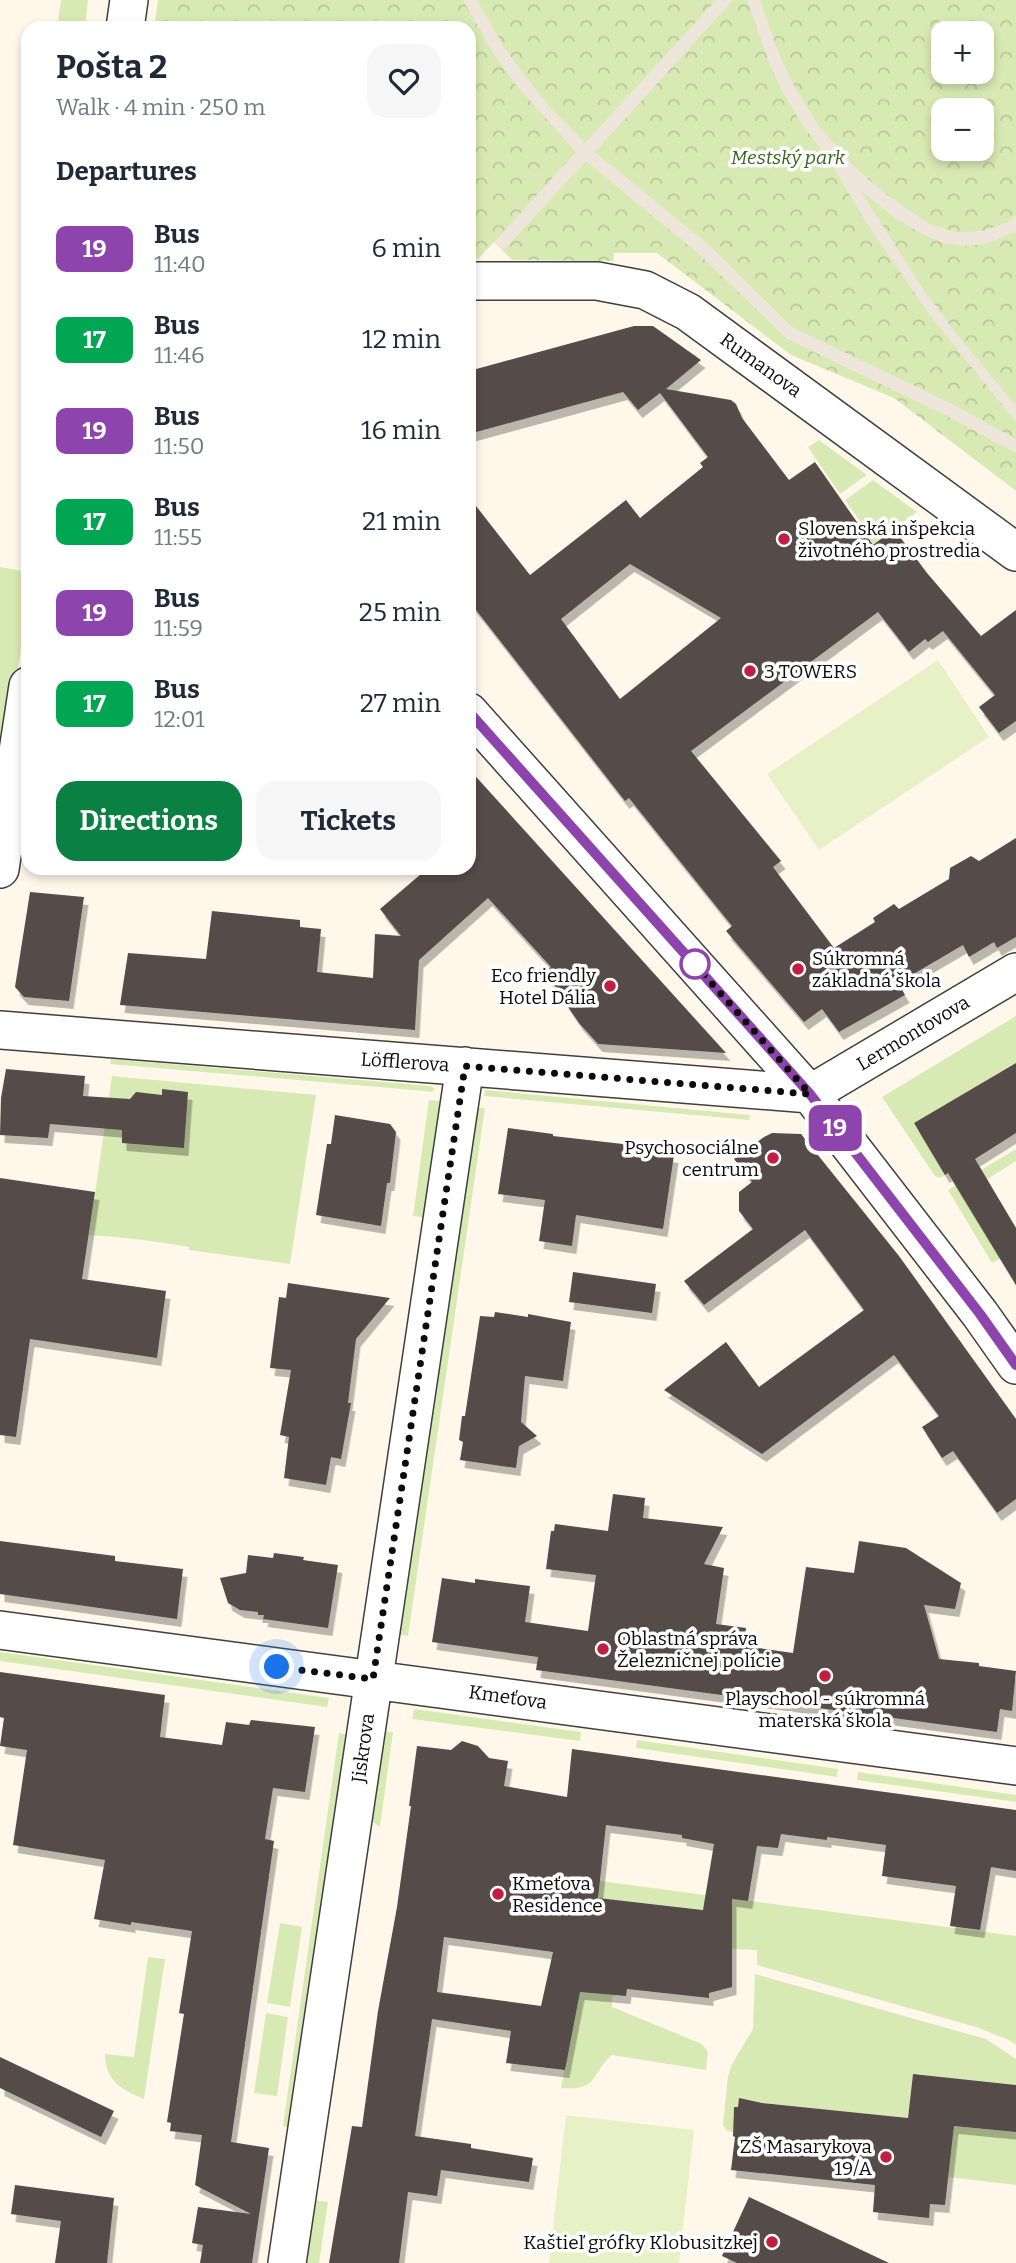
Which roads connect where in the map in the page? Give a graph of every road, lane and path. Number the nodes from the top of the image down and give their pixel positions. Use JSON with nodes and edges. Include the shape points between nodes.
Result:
{"nodes":[{"id":1,"x":129,"y":0,"type":"edge"},
{"id":2,"x":126,"y":21,"type":"edge"},
{"id":3,"x":476,"y":281,"type":"edge"},
{"id":4,"x":1016,"y":552,"type":"edge"},
{"id":5,"x":476,"y":720,"type":"edge"},
{"id":6,"x":21,"y":732,"type":"edge"},
{"id":7,"x":0,"y":869,"type":"edge"},
{"id":8,"x":1016,"y":972,"type":"edge"},
{"id":9,"x":0,"y":1030,"type":"edge"},
{"id":10,"x":465,"y":1066,"type":"junction"},
{"id":11,"x":810,"y":1094,"type":"junction"},
{"id":12,"x":1016,"y":1365,"type":"edge"},
{"id":13,"x":0,"y":1630,"type":"edge"},
{"id":14,"x":373,"y":1679,"type":"junction"},
{"id":15,"x":1016,"y":1766,"type":"edge"},
{"id":16,"x":287,"y":2263,"type":"edge"}],
"edges":[{"from":1,"to":2,"type":"street"},
{"from":3,"to":4,"type":"street","name":"Rumanova","via":[[597,281],[645,290],[688,312]]},
{"from":5,"to":11,"type":"street"},
{"from":6,"to":7,"type":"street"},
{"from":8,"to":11,"type":"street","name":"Lermontovova"},
{"from":9,"to":10,"type":"street","name":"Löfflerova"},
{"from":10,"to":11,"type":"street","name":"Löfflerova"},
{"from":10,"to":14,"type":"street","name":"Jiskrova"},
{"from":11,"to":12,"type":"street"},
{"from":13,"to":14,"type":"street","name":"Kmeťova"},
{"from":14,"to":15,"type":"street","name":"Kmeťova"},
{"from":14,"to":16,"type":"street","name":"Jiskrova"}]}
